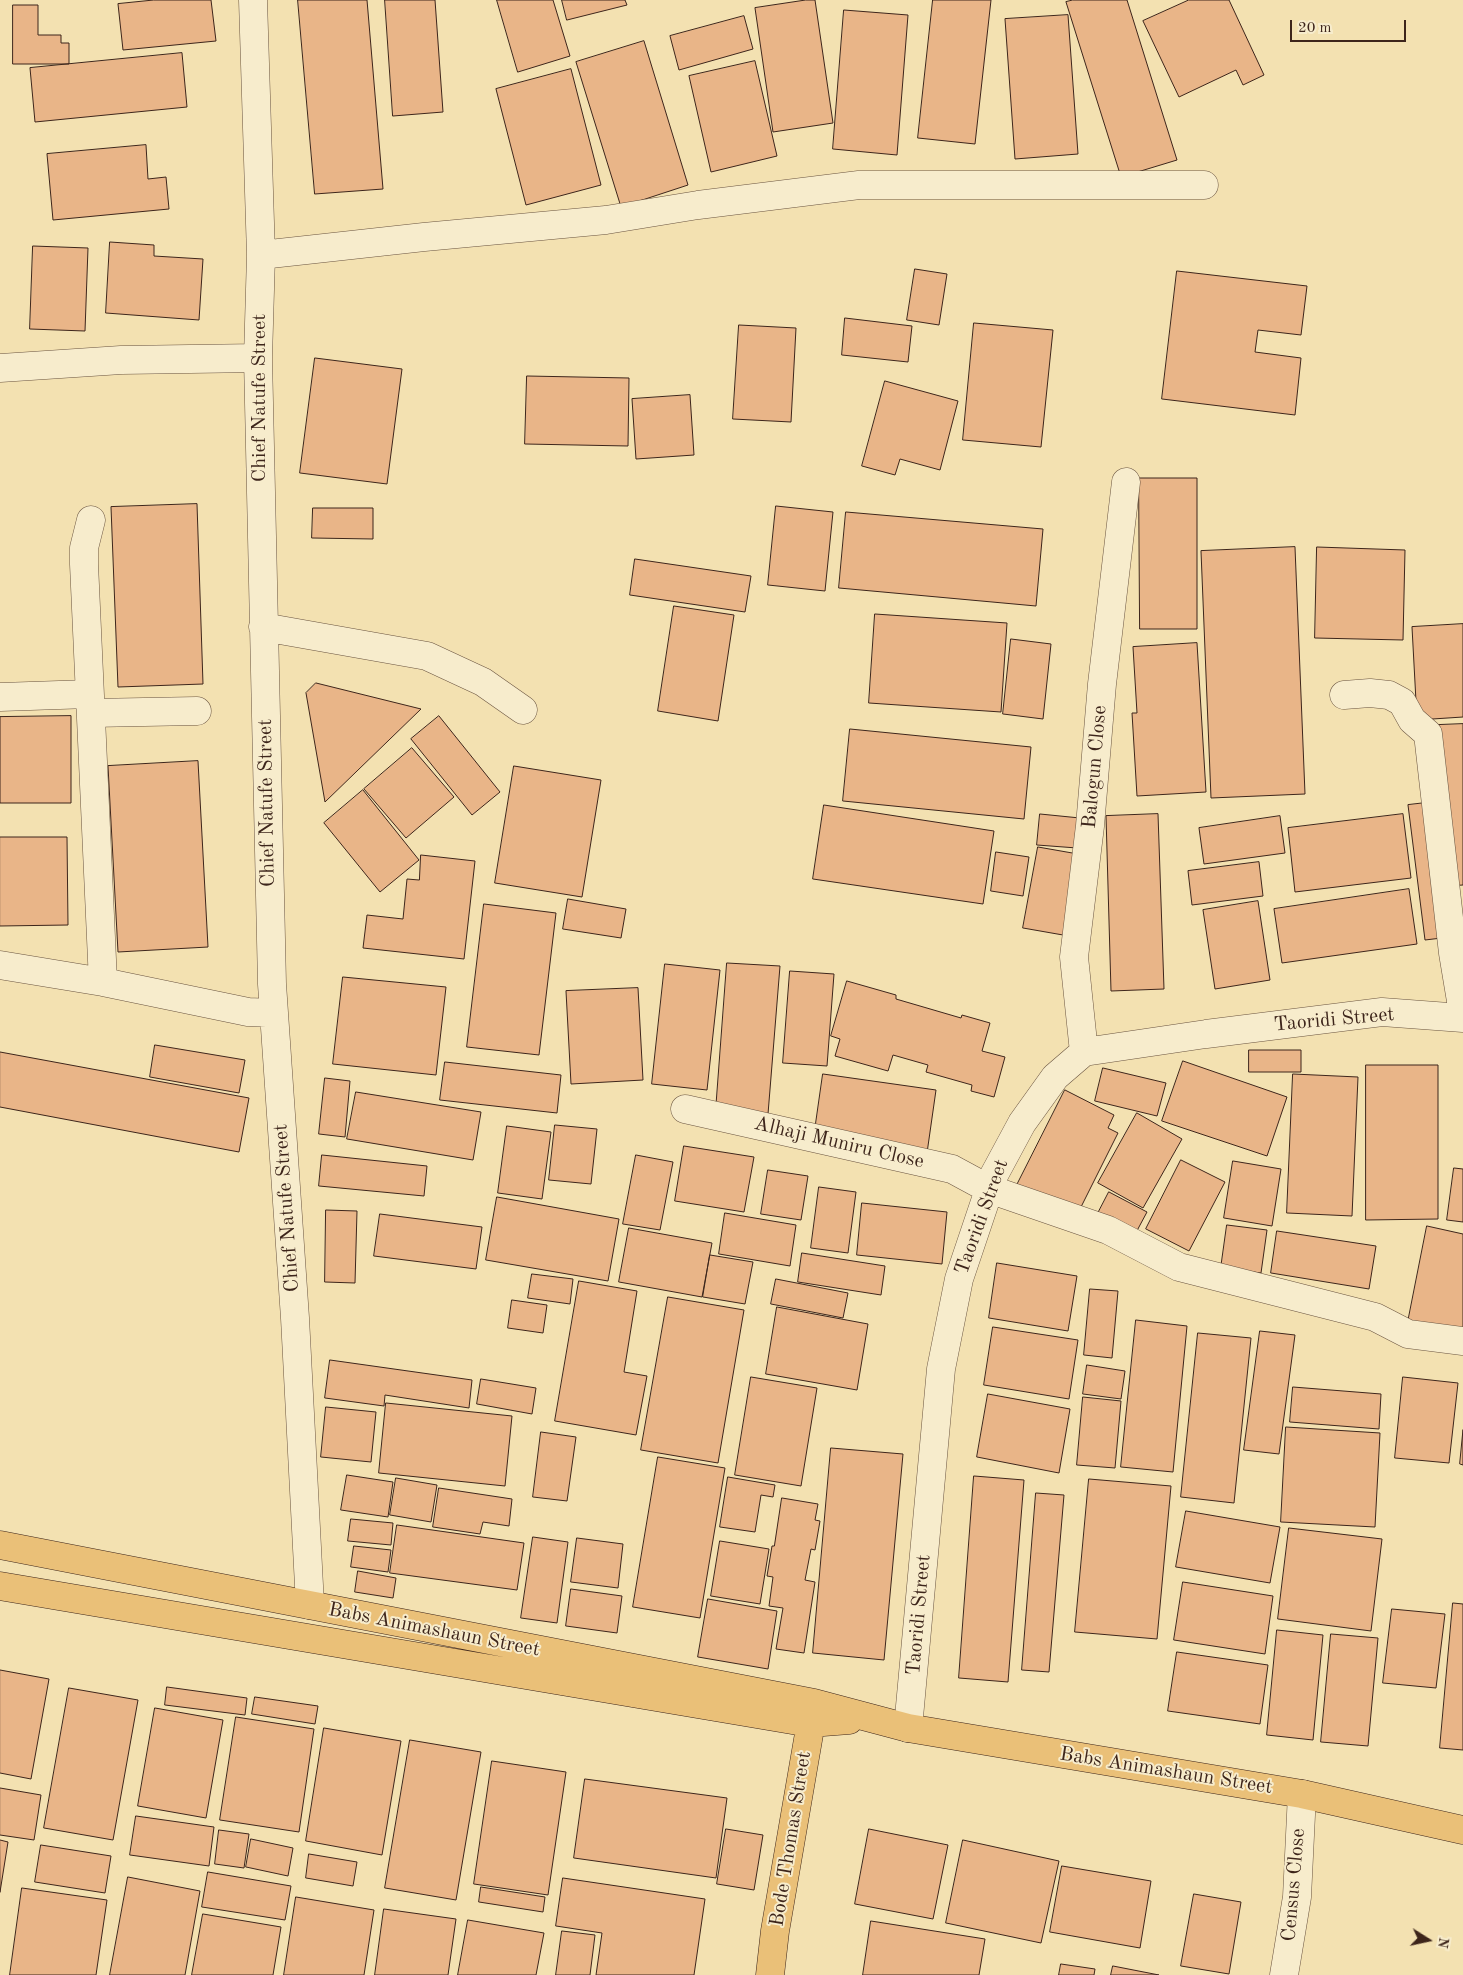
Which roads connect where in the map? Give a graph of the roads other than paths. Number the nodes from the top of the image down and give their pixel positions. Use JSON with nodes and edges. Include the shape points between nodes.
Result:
{"nodes":[{"id":1,"x":253,"y":0,"type":"edge"},
{"id":2,"x":1204,"y":185,"type":"dead end"},
{"id":3,"x":261,"y":255,"type":"junction"},
{"id":4,"x":258,"y":358,"type":"junction"},
{"id":5,"x":0,"y":368,"type":"edge"},
{"id":6,"x":1126,"y":482,"type":"dead end"},
{"id":7,"x":91,"y":520,"type":"dead end"},
{"id":8,"x":263,"y":627,"type":"junction"},
{"id":9,"x":1344,"y":695,"type":"dead end"},
{"id":10,"x":0,"y":697,"type":"edge"},
{"id":11,"x":90,"y":703,"type":"junction"},
{"id":12,"x":523,"y":710,"type":"dead end"},
{"id":13,"x":197,"y":711,"type":"dead end"},
{"id":14,"x":0,"y":965,"type":"edge"},
{"id":15,"x":103,"y":982,"type":"junction"},
{"id":16,"x":273,"y":1013,"type":"junction"},
{"id":17,"x":1463,"y":1013,"type":"edge"},
{"id":18,"x":1463,"y":1018,"type":"edge"},
{"id":19,"x":1084,"y":1052,"type":"junction"},
{"id":20,"x":685,"y":1109,"type":"dead end"},
{"id":21,"x":989,"y":1189,"type":"junction"},
{"id":22,"x":1463,"y":1341,"type":"edge"},
{"id":23,"x":0,"y":1545,"type":"edge"},
{"id":24,"x":0,"y":1586,"type":"edge"},
{"id":25,"x":310,"y":1605,"type":"junction"},
{"id":26,"x":812,"y":1713,"type":"junction"},
{"id":27,"x":908,"y":1728,"type":"junction"},
{"id":28,"x":1302,"y":1794,"type":"junction"},
{"id":29,"x":1463,"y":1830,"type":"edge"},
{"id":30,"x":770,"y":1975,"type":"edge"},
{"id":31,"x":1284,"y":1975,"type":"edge"}],
"edges":[{"from":1,"to":3,"type":"street","name":"Chief Natufe Street"},
{"from":2,"to":3,"type":"street","via":[[858,184],[606,220]]},
{"from":3,"to":4,"type":"street","name":"Chief Natufe Street"},
{"from":4,"to":5,"type":"street","via":[[121,360]]},
{"from":4,"to":8,"type":"street","name":"Chief Natufe Street"},
{"from":6,"to":19,"type":"street","name":"Balogun Close","via":[[1074,957]]},
{"from":7,"to":11,"type":"street","via":[[84,548]]},
{"from":8,"to":12,"type":"street","via":[[427,656],[483,682]]},
{"from":8,"to":16,"type":"street","name":"Chief Natufe Street"},
{"from":9,"to":17,"type":"street","via":[[1388,695],[1402,702],[1412,720],[1428,734],[1450,934]]},
{"from":10,"to":11,"type":"street"},
{"from":11,"to":13,"type":"street"},
{"from":11,"to":15,"type":"street"},
{"from":14,"to":15,"type":"street"},
{"from":15,"to":16,"type":"street","via":[[248,1012]]},
{"from":16,"to":25,"type":"street","name":"Chief Natufe Street","via":[[296,1318]]},
{"from":18,"to":19,"type":"street","name":"Taoridi Street","via":[[1382,1012]]},
{"from":19,"to":21,"type":"street","name":"Taoridi Street","via":[[1054,1077],[1022,1123]]},
{"from":20,"to":21,"type":"street","name":"Alhaji Muniru Close","via":[[952,1169]]},
{"from":21,"to":22,"type":"street","name":"Alhaji Muniru Close","via":[[1108,1230],[1179,1267],[1375,1317],[1408,1334]]},
{"from":21,"to":27,"type":"street","name":"Taoridi Street","via":[[959,1279],[941,1369]]},
{"from":23,"to":25,"type":"main road","name":"Babs Animashaun Street"},
{"from":24,"to":26,"type":"main road","name":"Babs Animashaun Street"},
{"from":25,"to":26,"type":"main road","name":"Babs Animashaun Street"},
{"from":26,"to":27,"type":"main road","name":"Babs Animashaun Street","via":[[868,1718]]},
{"from":26,"to":30,"type":"main road","name":"Bode Thomas Street"},
{"from":27,"to":28,"type":"main road","name":"Babs Animashaun Street"},
{"from":28,"to":29,"type":"main road","name":"Babs Animashaun Street"},
{"from":28,"to":31,"type":"street","name":"Census Close","via":[[1297,1897]]}]}
